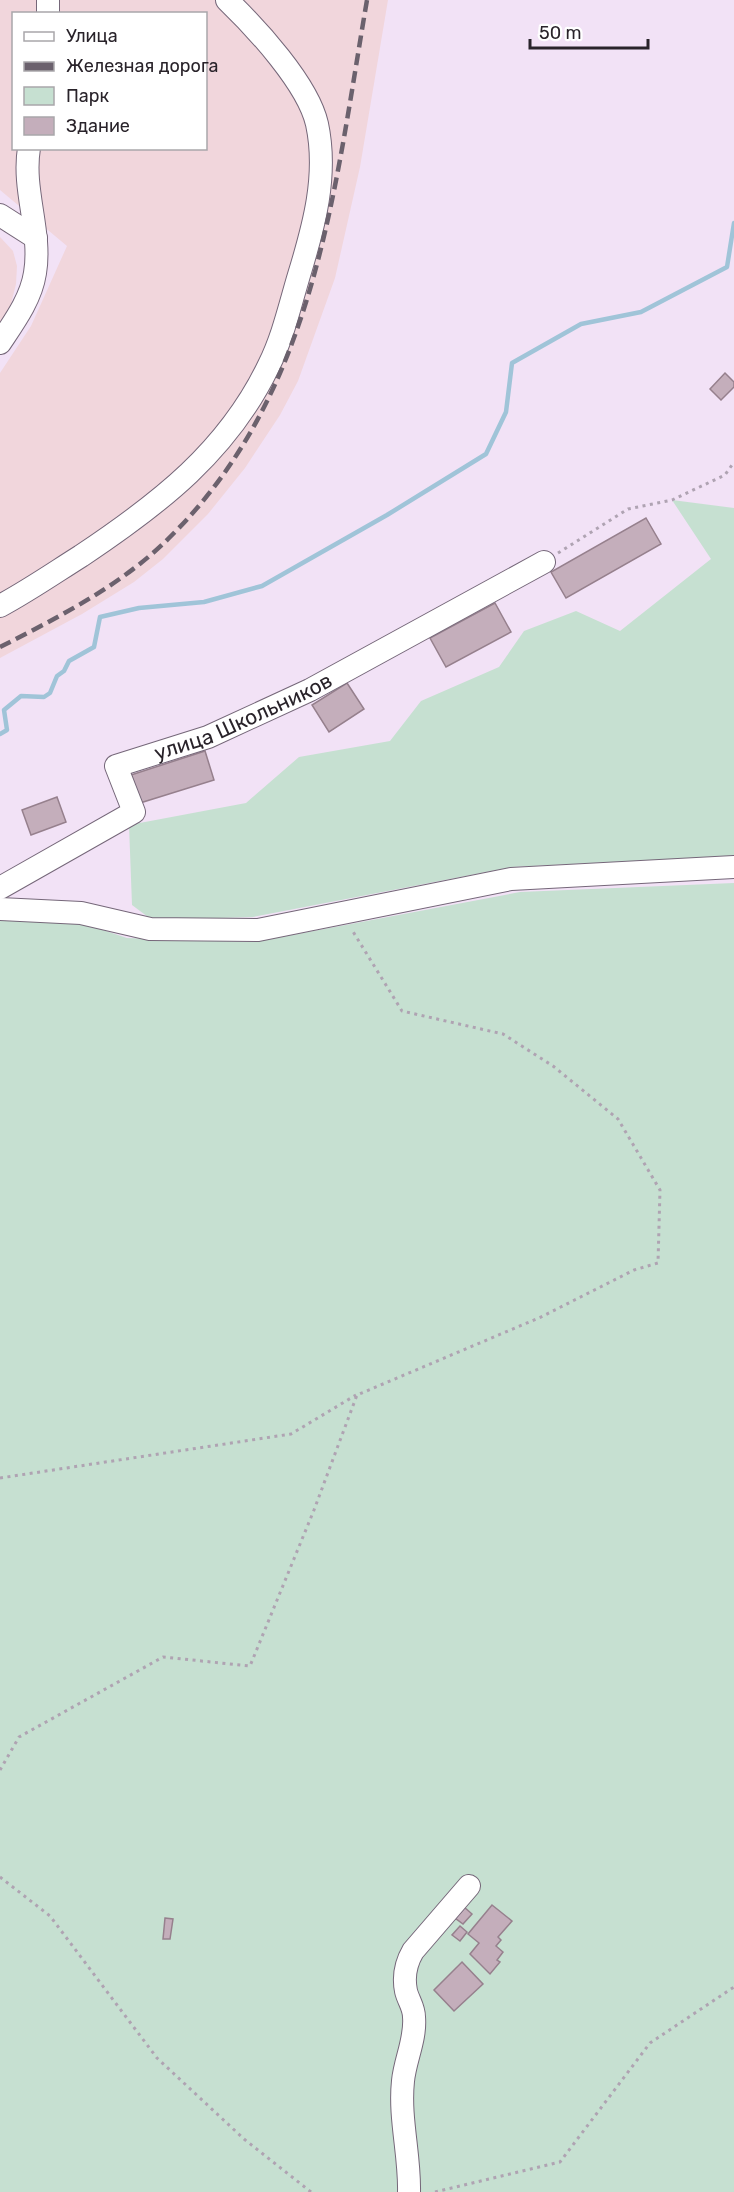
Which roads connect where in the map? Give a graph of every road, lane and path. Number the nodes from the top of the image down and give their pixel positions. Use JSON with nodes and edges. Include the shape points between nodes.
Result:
{"nodes":[{"id":1,"x":227,"y":0,"type":"edge"},
{"id":2,"x":29,"y":150,"type":"edge"},
{"id":3,"x":0,"y":215,"type":"edge"},
{"id":4,"x":36,"y":238,"type":"junction"},
{"id":5,"x":0,"y":343,"type":"edge"},
{"id":6,"x":734,"y":462,"type":"edge"},
{"id":7,"x":544,"y":562,"type":"joint"},
{"id":8,"x":0,"y":606,"type":"edge"},
{"id":9,"x":734,"y":867,"type":"edge"},
{"id":10,"x":0,"y":888,"type":"edge"},
{"id":11,"x":0,"y":909,"type":"edge"},
{"id":12,"x":342,"y":914,"type":"junction"},
{"id":13,"x":357,"y":1395,"type":"junction"},
{"id":14,"x":0,"y":1478,"type":"edge"},
{"id":15,"x":0,"y":1770,"type":"edge"},
{"id":16,"x":0,"y":1877,"type":"edge"},
{"id":17,"x":469,"y":1886,"type":"dead end"},
{"id":18,"x":734,"y":1987,"type":"edge"},
{"id":19,"x":311,"y":2192,"type":"edge"},
{"id":20,"x":409,"y":2192,"type":"edge"},
{"id":21,"x":435,"y":2192,"type":"edge"}],
"edges":[{"from":1,"to":8,"type":"street","via":[[301,88],[316,122],[319,141],[321,173],[311,235],[271,363],[230,429],[184,479],[96,546]]},
{"from":2,"to":4,"type":"street"},
{"from":3,"to":4,"type":"street"},
{"from":4,"to":5,"type":"street","via":[[35,275],[29,293]]},
{"from":6,"to":7,"type":"path","via":[[725,475],[672,500],[628,509]]},
{"from":7,"to":10,"type":"street","name":"улица Школьников","via":[[309,690],[208,737],[116,766],[134,812]]},
{"from":9,"to":12,"type":"street","via":[[511,879]]},
{"from":11,"to":12,"type":"street","via":[[81,913],[150,929],[258,930]]},
{"from":12,"to":13,"type":"path","via":[[402,1011],[503,1034],[553,1066],[618,1119],[660,1190],[658,1263],[633,1270],[541,1317]]},
{"from":13,"to":14,"type":"path","via":[[291,1434]]},
{"from":13,"to":15,"type":"path","via":[[250,1666],[164,1657],[19,1737]]},
{"from":16,"to":19,"type":"path","via":[[50,1917],[157,2058],[243,2139]]},
{"from":17,"to":20,"type":"street","via":[[406,1963],[406,1991],[414,2017],[402,2104]]},
{"from":18,"to":21,"type":"path","via":[[650,2043],[560,2162]]}]}
